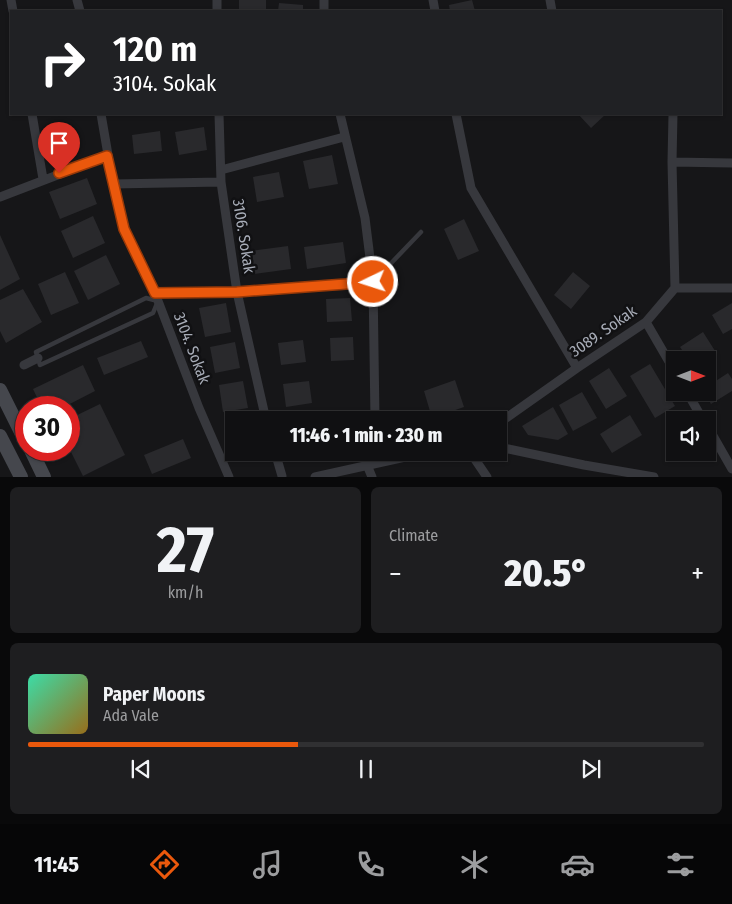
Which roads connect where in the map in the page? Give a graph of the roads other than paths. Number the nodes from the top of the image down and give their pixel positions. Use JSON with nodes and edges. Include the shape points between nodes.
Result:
{"nodes":[{"id":1,"x":32,"y":115,"type":"edge"},
{"id":2,"x":101,"y":115,"type":"edge"},
{"id":3,"x":219,"y":115,"type":"edge"},
{"id":4,"x":340,"y":115,"type":"edge"},
{"id":5,"x":456,"y":115,"type":"edge"},
{"id":6,"x":673,"y":115,"type":"edge"},
{"id":7,"x":344,"y":136,"type":"junction"},
{"id":8,"x":107,"y":156,"type":"junction"},
{"id":9,"x":672,"y":162,"type":"junction"},
{"id":10,"x":732,"y":163,"type":"edge"},
{"id":11,"x":221,"y":170,"type":"junction"},
{"id":12,"x":43,"y":179,"type":"junction"},
{"id":13,"x":221,"y":182,"type":"junction"},
{"id":14,"x":113,"y":184,"type":"junction"},
{"id":15,"x":0,"y":197,"type":"edge"},
{"id":16,"x":421,"y":232,"type":"dead end"},
{"id":17,"x":373,"y":282,"type":"junction"},
{"id":18,"x":675,"y":288,"type":"junction"},
{"id":19,"x":732,"y":288,"type":"edge"},
{"id":20,"x":237,"y":292,"type":"junction"},
{"id":21,"x":157,"y":297,"type":"junction"},
{"id":22,"x":646,"y":322,"type":"junction"},
{"id":23,"x":666,"y":356,"type":"edge"},
{"id":24,"x":38,"y":358,"type":"junction"},
{"id":25,"x":24,"y":365,"type":"dead end"},
{"id":26,"x":576,"y":368,"type":"junction"},
{"id":27,"x":0,"y":390,"type":"edge"},
{"id":28,"x":264,"y":411,"type":"edge"},
{"id":29,"x":375,"y":411,"type":"edge"},
{"id":30,"x":507,"y":417,"type":"edge"},
{"id":31,"x":15,"y":420,"type":"edge"},
{"id":32,"x":0,"y":436,"type":"edge"},
{"id":33,"x":716,"y":441,"type":"edge"},
{"id":34,"x":507,"y":449,"type":"edge"},
{"id":35,"x":36,"y":461,"type":"edge"},
{"id":36,"x":278,"y":461,"type":"edge"},
{"id":37,"x":372,"y":461,"type":"edge"},
{"id":38,"x":477,"y":461,"type":"edge"},
{"id":39,"x":367,"y":465,"type":"junction"},
{"id":40,"x":732,"y":469,"type":"edge"},
{"id":41,"x":22,"y":476,"type":"edge"},
{"id":42,"x":44,"y":476,"type":"edge"},
{"id":43,"x":229,"y":476,"type":"edge"},
{"id":44,"x":282,"y":476,"type":"edge"},
{"id":45,"x":315,"y":476,"type":"edge"},
{"id":46,"x":372,"y":476,"type":"edge"},
{"id":47,"x":488,"y":476,"type":"edge"},
{"id":48,"x":652,"y":476,"type":"edge"}],
"edges":[{"from":1,"to":12,"type":"street"},
{"from":2,"to":8,"type":"street","name":"3104. Sokak"},
{"from":3,"to":11,"type":"street","name":"3106. Sokak"},
{"from":4,"to":7,"type":"street"},
{"from":5,"to":26,"type":"street","via":[[470,188]]},
{"from":6,"to":9,"type":"street"},
{"from":7,"to":11,"type":"street"},
{"from":7,"to":17,"type":"street","via":[[365,218]]},
{"from":8,"to":12,"type":"street"},
{"from":8,"to":14,"type":"street","name":"3104. Sokak"},
{"from":9,"to":10,"type":"street"},
{"from":9,"to":18,"type":"street"},
{"from":11,"to":13,"type":"street","name":"3106. Sokak"},
{"from":12,"to":15,"type":"street"},
{"from":13,"to":14,"type":"street"},
{"from":13,"to":20,"type":"street","name":"3106. Sokak"},
{"from":14,"to":21,"type":"street","name":"3104. Sokak","via":[[124,229]]},
{"from":16,"to":17,"type":"lane"},
{"from":17,"to":20,"type":"street"},
{"from":17,"to":29,"type":"street"},
{"from":18,"to":19,"type":"street"},
{"from":18,"to":22,"type":"street","name":"3089. Sokak"},
{"from":20,"to":21,"type":"street"},
{"from":20,"to":28,"type":"street","name":"3106. Sokak"},
{"from":21,"to":24,"type":"lane","via":[[146,298],[36,352]]},
{"from":21,"to":24,"type":"lane","via":[[153,312],[40,365]]},
{"from":21,"to":43,"type":"street","name":"3104. Sokak"},
{"from":22,"to":23,"type":"street"},
{"from":22,"to":26,"type":"street","name":"3089. Sokak"},
{"from":24,"to":25,"type":"street"},
{"from":26,"to":30,"type":"street","name":"3089. Sokak"},
{"from":27,"to":31,"type":"main road"},
{"from":32,"to":41,"type":"main road"},
{"from":33,"to":40,"type":"street"},
{"from":34,"to":48,"type":"street"},
{"from":35,"to":42,"type":"main road"},
{"from":36,"to":44,"type":"street"},
{"from":37,"to":39,"type":"street"},
{"from":38,"to":47,"type":"street"},
{"from":39,"to":45,"type":"street"},
{"from":39,"to":46,"type":"street"}]}
